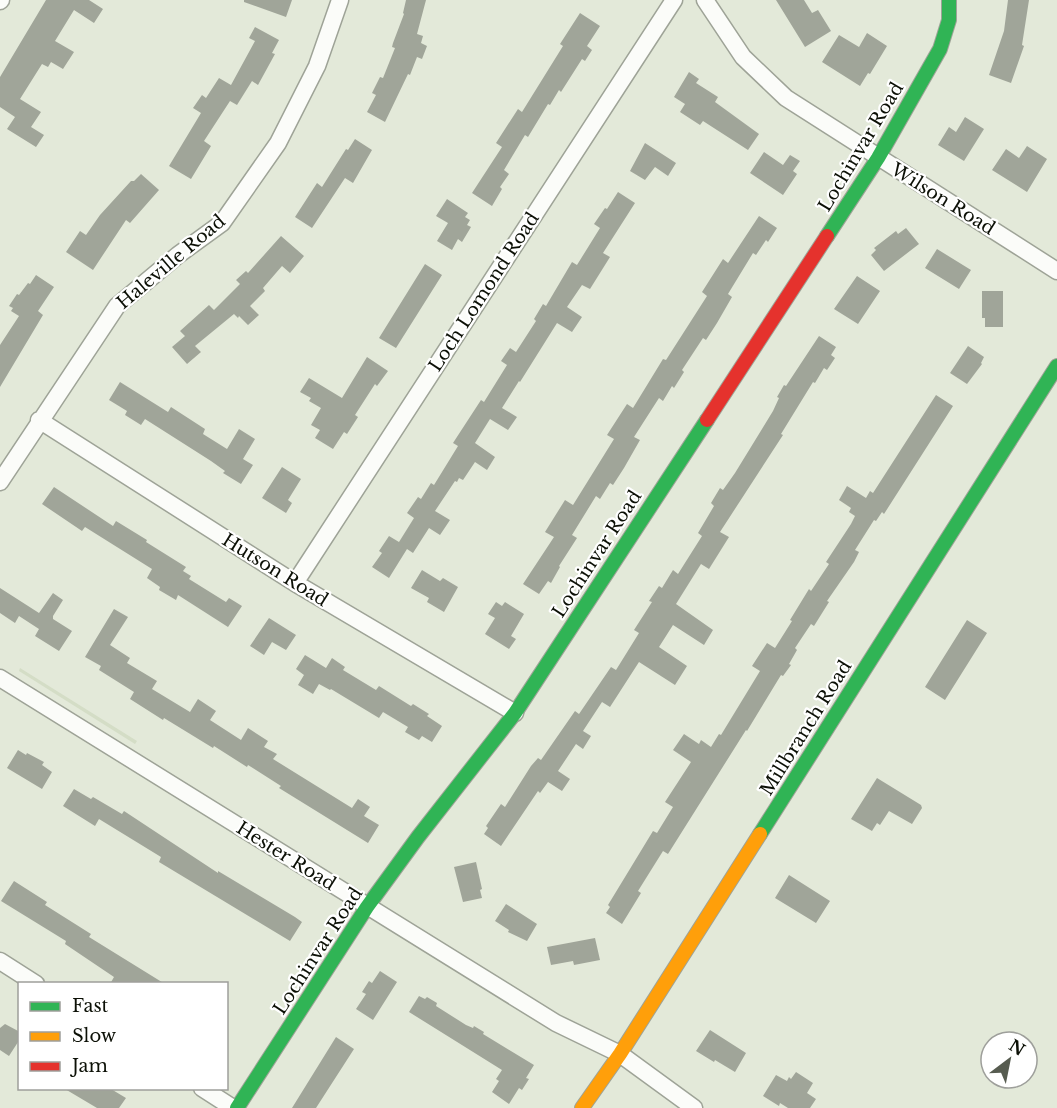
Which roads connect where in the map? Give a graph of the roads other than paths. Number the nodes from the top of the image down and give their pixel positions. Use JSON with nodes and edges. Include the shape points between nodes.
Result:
{"nodes":[{"id":1,"x":340,"y":0,"type":"edge"},
{"id":2,"x":674,"y":0,"type":"edge"},
{"id":3,"x":705,"y":0,"type":"edge"},
{"id":4,"x":949,"y":0,"type":"edge"},
{"id":5,"x":878,"y":158,"type":"junction"},
{"id":6,"x":1057,"y":271,"type":"edge"},
{"id":7,"x":1057,"y":366,"type":"edge"},
{"id":8,"x":39,"y":420,"type":"junction"},
{"id":9,"x":0,"y":482,"type":"edge"},
{"id":10,"x":295,"y":583,"type":"junction"},
{"id":11,"x":0,"y":678,"type":"edge"},
{"id":12,"x":515,"y":713,"type":"junction"},
{"id":13,"x":367,"y":907,"type":"junction"},
{"id":14,"x":0,"y":961,"type":"edge"},
{"id":15,"x":33,"y":982,"type":"edge"},
{"id":16,"x":620,"y":1054,"type":"junction"},
{"id":17,"x":204,"y":1090,"type":"edge"},
{"id":18,"x":235,"y":1108,"type":"edge"},
{"id":19,"x":582,"y":1108,"type":"edge"},
{"id":20,"x":693,"y":1108,"type":"edge"}],
"edges":[{"from":1,"to":8,"type":"street","name":"Haleville Road","via":[[317,66],[278,143],[222,223],[117,306]]},
{"from":2,"to":10,"type":"street","name":"Loch Lomond Road"},
{"from":3,"to":5,"type":"street","name":"Wilson Road","via":[[743,57],[786,98]]},
{"from":4,"to":5,"type":"street","name":"Lochinvar Road","via":[[949,20],[940,49]]},
{"from":5,"to":6,"type":"street","name":"Wilson Road"},
{"from":5,"to":12,"type":"street","name":"Lochinvar Road"},
{"from":7,"to":16,"type":"street","name":"Millbranch Road"},
{"from":8,"to":9,"type":"street","name":"Haleville Road"},
{"from":8,"to":10,"type":"street","name":"Hutson Road"},
{"from":10,"to":12,"type":"street","name":"Hutson Road"},
{"from":11,"to":13,"type":"street","name":"Hester Road"},
{"from":12,"to":13,"type":"street","name":"Lochinvar Road"},
{"from":13,"to":16,"type":"street","name":"Hester Road","via":[[556,1023]]},
{"from":13,"to":18,"type":"street","name":"Lochinvar Road"},
{"from":14,"to":15,"type":"street"},
{"from":16,"to":19,"type":"street","name":"Millbranch Road"},
{"from":16,"to":20,"type":"street","name":"Hester Road"},
{"from":17,"to":18,"type":"street"}]}
